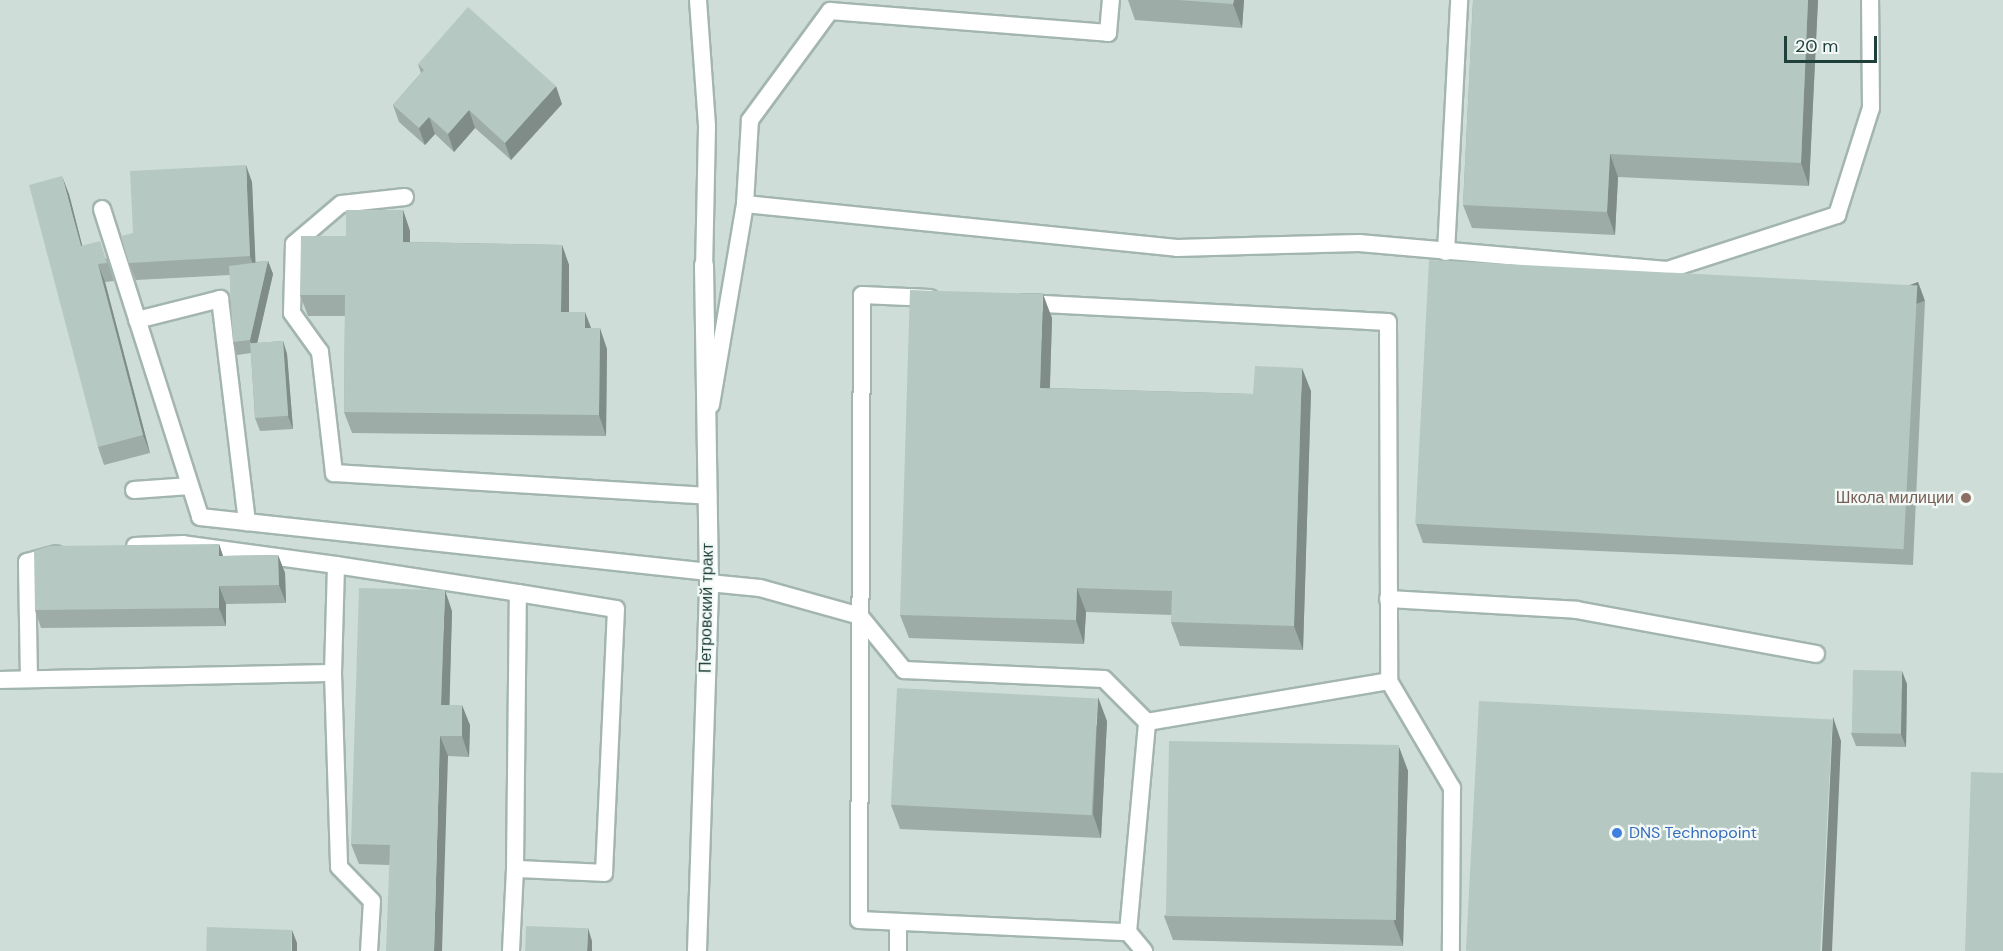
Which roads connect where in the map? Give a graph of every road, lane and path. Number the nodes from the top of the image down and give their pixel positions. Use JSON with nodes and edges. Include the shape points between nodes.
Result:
{"nodes":[{"id":1,"x":698,"y":0,"type":"edge"},
{"id":2,"x":1112,"y":0,"type":"edge"},
{"id":3,"x":1459,"y":0,"type":"edge"},
{"id":4,"x":1870,"y":0,"type":"edge"},
{"id":5,"x":405,"y":197,"type":"dead end"},
{"id":6,"x":745,"y":204,"type":"junction"},
{"id":7,"x":102,"y":209,"type":"dead end"},
{"id":8,"x":1446,"y":252,"type":"junction"},
{"id":9,"x":704,"y":265,"type":"joint"},
{"id":10,"x":945,"y":299,"type":"edge"},
{"id":11,"x":1005,"y":302,"type":"edge"},
{"id":12,"x":137,"y":320,"type":"junction"},
{"id":13,"x":707,"y":432,"type":"junction"},
{"id":14,"x":190,"y":486,"type":"junction"},
{"id":15,"x":134,"y":490,"type":"dead end"},
{"id":16,"x":708,"y":496,"type":"junction"},
{"id":17,"x":247,"y":522,"type":"junction"},
{"id":18,"x":116,"y":547,"type":"edge"},
{"id":19,"x":71,"y":549,"type":"edge"},
{"id":20,"x":336,"y":565,"type":"junction"},
{"id":21,"x":710,"y":577,"type":"junction"},
{"id":22,"x":518,"y":593,"type":"junction"},
{"id":23,"x":1388,"y":599,"type":"junction"},
{"id":24,"x":860,"y":616,"type":"junction"},
{"id":25,"x":1816,"y":654,"type":"dead end"},
{"id":26,"x":333,"y":673,"type":"junction"},
{"id":27,"x":29,"y":679,"type":"junction"},
{"id":28,"x":0,"y":680,"type":"edge"},
{"id":29,"x":1389,"y":681,"type":"junction"},
{"id":30,"x":1147,"y":722,"type":"junction"},
{"id":31,"x":515,"y":869,"type":"junction"},
{"id":32,"x":898,"y":922,"type":"junction"},
{"id":33,"x":1128,"y":932,"type":"junction"},
{"id":34,"x":369,"y":951,"type":"edge"},
{"id":35,"x":511,"y":951,"type":"edge"},
{"id":36,"x":697,"y":951,"type":"edge"},
{"id":37,"x":898,"y":951,"type":"edge"},
{"id":38,"x":1144,"y":951,"type":"edge"},
{"id":39,"x":1451,"y":951,"type":"edge"}],
"edges":[{"from":1,"to":9,"type":"lane","via":[[707,127]]},
{"from":2,"to":6,"type":"lane","via":[[1108,33],[830,11],[750,120]]},
{"from":3,"to":8,"type":"lane"},
{"from":4,"to":8,"type":"lane","via":[[1871,108],[1837,216],[1667,270]]},
{"from":5,"to":16,"type":"lane","via":[[341,204],[294,244],[292,313],[320,352],[334,473]]},
{"from":6,"to":8,"type":"lane","via":[[1177,248],[1359,243]]},
{"from":6,"to":13,"type":"lane"},
{"from":7,"to":12,"type":"lane"},
{"from":9,"to":13,"type":"street","name":"Петровский тракт"},
{"from":10,"to":24,"type":"lane","via":[[862,295]]},
{"from":11,"to":23,"type":"lane","via":[[1388,322]]},
{"from":12,"to":14,"type":"lane"},
{"from":12,"to":17,"type":"lane","via":[[220,299]]},
{"from":13,"to":16,"type":"street","name":"Петровский тракт"},
{"from":14,"to":15,"type":"lane"},
{"from":14,"to":17,"type":"lane","via":[[200,517]]},
{"from":16,"to":21,"type":"street","name":"Петровский тракт"},
{"from":17,"to":21,"type":"lane"},
{"from":18,"to":20,"type":"lane","via":[[183,544]]},
{"from":19,"to":27,"type":"lane","via":[[27,562]]},
{"from":20,"to":22,"type":"lane"},
{"from":20,"to":26,"type":"lane"},
{"from":21,"to":24,"type":"lane"},
{"from":21,"to":36,"type":"street","name":"Петровский тракт"},
{"from":22,"to":31,"type":"lane"},
{"from":22,"to":31,"type":"lane","via":[[616,609],[604,873]]},
{"from":23,"to":25,"type":"lane","via":[[1577,610]]},
{"from":23,"to":29,"type":"lane"},
{"from":24,"to":30,"type":"lane","via":[[904,670],[1104,679]]},
{"from":24,"to":32,"type":"lane","via":[[858,920]]},
{"from":26,"to":27,"type":"lane"},
{"from":26,"to":34,"type":"lane","via":[[339,867],[372,901]]},
{"from":27,"to":28,"type":"lane"},
{"from":29,"to":30,"type":"lane"},
{"from":29,"to":39,"type":"lane","via":[[1452,788]]},
{"from":30,"to":33,"type":"lane"},
{"from":31,"to":35,"type":"lane"},
{"from":32,"to":33,"type":"lane"},
{"from":32,"to":37,"type":"lane"},
{"from":33,"to":38,"type":"lane"}]}
